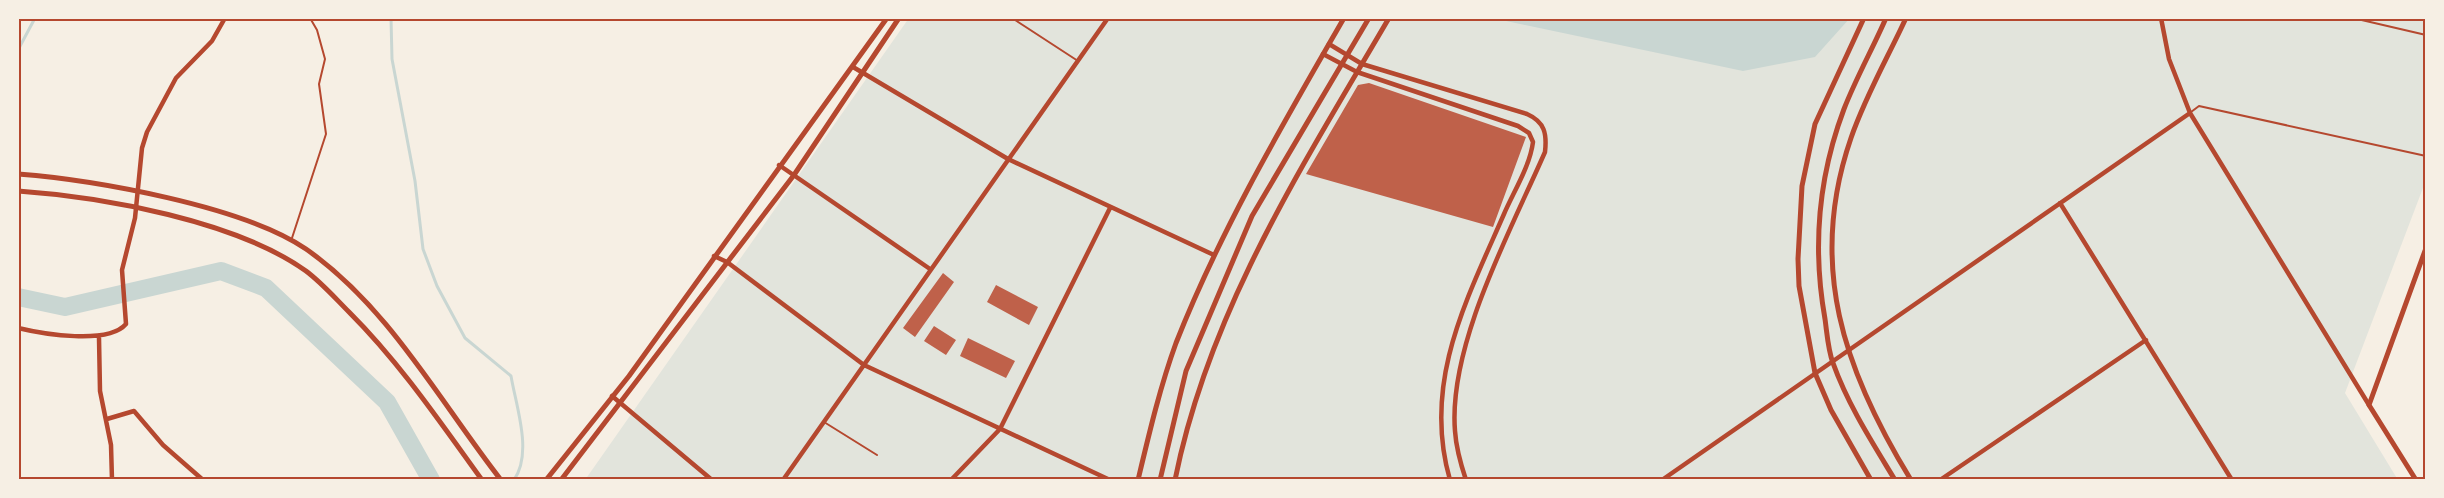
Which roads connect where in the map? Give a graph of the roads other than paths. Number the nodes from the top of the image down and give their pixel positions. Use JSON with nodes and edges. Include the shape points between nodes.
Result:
{"nodes":[{"id":1,"x":225,"y":18,"type":"edge"},
{"id":2,"x":310,"y":18,"type":"edge"},
{"id":3,"x":887,"y":18,"type":"edge"},
{"id":4,"x":899,"y":18,"type":"edge"},
{"id":5,"x":1012,"y":18,"type":"edge"},
{"id":6,"x":1108,"y":18,"type":"edge"},
{"id":7,"x":1344,"y":18,"type":"edge"},
{"id":8,"x":1369,"y":18,"type":"edge"},
{"id":9,"x":1389,"y":18,"type":"edge"},
{"id":10,"x":1864,"y":18,"type":"edge"},
{"id":11,"x":1886,"y":18,"type":"edge"},
{"id":12,"x":1906,"y":18,"type":"edge"},
{"id":13,"x":2161,"y":18,"type":"edge"},
{"id":14,"x":2354,"y":18,"type":"edge"},
{"id":15,"x":2426,"y":35,"type":"edge"},
{"id":16,"x":1329,"y":44,"type":"junction"},
{"id":17,"x":1323,"y":54,"type":"junction"},
{"id":18,"x":1347,"y":56,"type":"junction"},
{"id":19,"x":1078,"y":61,"type":"junction"},
{"id":20,"x":1341,"y":64,"type":"junction"},
{"id":21,"x":1362,"y":64,"type":"junction"},
{"id":22,"x":853,"y":67,"type":"junction"},
{"id":23,"x":862,"y":71,"type":"junction"},
{"id":24,"x":1357,"y":72,"type":"junction"},
{"id":25,"x":2190,"y":113,"type":"junction"},
{"id":26,"x":2426,"y":156,"type":"edge"},
{"id":27,"x":1008,"y":159,"type":"junction"},
{"id":28,"x":779,"y":165,"type":"junction"},
{"id":29,"x":18,"y":174,"type":"edge"},
{"id":30,"x":794,"y":175,"type":"junction"},
{"id":31,"x":18,"y":191,"type":"edge"},
{"id":32,"x":138,"y":193,"type":"junction"},
{"id":33,"x":2060,"y":203,"type":"junction"},
{"id":34,"x":1110,"y":208,"type":"junction"},
{"id":35,"x":136,"y":209,"type":"junction"},
{"id":36,"x":291,"y":241,"type":"junction"},
{"id":37,"x":2426,"y":248,"type":"edge"},
{"id":38,"x":1214,"y":255,"type":"junction"},
{"id":39,"x":714,"y":256,"type":"junction"},
{"id":40,"x":727,"y":262,"type":"junction"},
{"id":41,"x":930,"y":269,"type":"junction"},
{"id":42,"x":18,"y":328,"type":"edge"},
{"id":43,"x":99,"y":338,"type":"junction"},
{"id":44,"x":2146,"y":340,"type":"junction"},
{"id":45,"x":1847,"y":351,"type":"junction"},
{"id":46,"x":1832,"y":361,"type":"junction"},
{"id":47,"x":864,"y":365,"type":"junction"},
{"id":48,"x":1815,"y":373,"type":"junction"},
{"id":49,"x":612,"y":396,"type":"junction"},
{"id":50,"x":621,"y":402,"type":"junction"},
{"id":51,"x":2368,"y":405,"type":"junction"},
{"id":52,"x":107,"y":419,"type":"junction"},
{"id":53,"x":824,"y":422,"type":"junction"},
{"id":54,"x":1000,"y":429,"type":"junction"},
{"id":55,"x":877,"y":455,"type":"dead end"},
{"id":56,"x":112,"y":480,"type":"edge"},
{"id":57,"x":203,"y":480,"type":"edge"},
{"id":58,"x":482,"y":480,"type":"edge"},
{"id":59,"x":501,"y":480,"type":"edge"},
{"id":60,"x":546,"y":480,"type":"edge"},
{"id":61,"x":561,"y":480,"type":"edge"},
{"id":62,"x":712,"y":480,"type":"edge"},
{"id":63,"x":783,"y":480,"type":"edge"},
{"id":64,"x":951,"y":480,"type":"edge"},
{"id":65,"x":1110,"y":480,"type":"edge"},
{"id":66,"x":1138,"y":480,"type":"edge"},
{"id":67,"x":1160,"y":480,"type":"edge"},
{"id":68,"x":1175,"y":480,"type":"edge"},
{"id":69,"x":1450,"y":480,"type":"edge"},
{"id":70,"x":1466,"y":480,"type":"edge"},
{"id":71,"x":1662,"y":480,"type":"edge"},
{"id":72,"x":1871,"y":480,"type":"edge"},
{"id":73,"x":1895,"y":480,"type":"edge"},
{"id":74,"x":1911,"y":480,"type":"edge"},
{"id":75,"x":1940,"y":480,"type":"edge"},
{"id":76,"x":2232,"y":480,"type":"edge"},
{"id":77,"x":2416,"y":480,"type":"edge"}],
"edges":[{"from":1,"to":32,"type":"street","via":[[212,41],[176,78],[147,132]]},
{"from":2,"to":36,"type":"lane","via":[[325,59],[319,84],[326,134]]},
{"from":3,"to":22,"type":"street"},
{"from":4,"to":23,"type":"street"},
{"from":5,"to":19,"type":"lane"},
{"from":6,"to":19,"type":"street"},
{"from":7,"to":16,"type":"street"},
{"from":8,"to":18,"type":"street"},
{"from":9,"to":21,"type":"street"},
{"from":10,"to":48,"type":"street","via":[[1815,124],[1802,186],[1799,286]]},
{"from":11,"to":46,"type":"street","via":[[1845,107],[1824,178],[1817,252]]},
{"from":12,"to":45,"type":"street","via":[[1851,136],[1834,202],[1832,280]]},
{"from":13,"to":25,"type":"street","via":[[2169,59]]},
{"from":14,"to":15,"type":"lane"},
{"from":16,"to":17,"type":"street"},
{"from":16,"to":18,"type":"street"},
{"from":17,"to":20,"type":"street"},
{"from":17,"to":38,"type":"street","via":[[1242,195]]},
{"from":18,"to":20,"type":"street"},
{"from":18,"to":21,"type":"street"},
{"from":19,"to":27,"type":"street"},
{"from":20,"to":24,"type":"street"},
{"from":20,"to":67,"type":"street","via":[[1252,216],[1220,288],[1186,371]]},
{"from":21,"to":24,"type":"street"},
{"from":21,"to":70,"type":"street","via":[[1537,118],[1547,138],[1545,152],[1480,302],[1467,344],[1457,391],[1455,430]]},
{"from":22,"to":23,"type":"street"},
{"from":22,"to":28,"type":"street"},
{"from":23,"to":27,"type":"street"},
{"from":23,"to":30,"type":"street"},
{"from":24,"to":68,"type":"street","via":[[1271,219],[1234,297],[1200,391]]},
{"from":24,"to":69,"type":"street","via":[[1518,126],[1529,133],[1533,142],[1467,298],[1447,359],[1440,436]]},
{"from":25,"to":26,"type":"lane","via":[[2199,106]]},
{"from":25,"to":33,"type":"street"},
{"from":25,"to":51,"type":"street"},
{"from":27,"to":34,"type":"street"},
{"from":27,"to":41,"type":"street"},
{"from":28,"to":30,"type":"street"},
{"from":28,"to":39,"type":"street"},
{"from":29,"to":32,"type":"street"},
{"from":30,"to":40,"type":"street"},
{"from":30,"to":41,"type":"street"},
{"from":31,"to":35,"type":"street"},
{"from":32,"to":35,"type":"street"},
{"from":32,"to":36,"type":"street","via":[[245,220]]},
{"from":33,"to":44,"type":"street"},
{"from":33,"to":45,"type":"street"},
{"from":34,"to":38,"type":"street"},
{"from":34,"to":54,"type":"street"},
{"from":35,"to":43,"type":"street","via":[[122,270],[126,324]]},
{"from":35,"to":58,"type":"street","via":[[226,232],[282,256],[308,273],[405,373]]},
{"from":36,"to":59,"type":"street","via":[[334,273],[374,312]]},
{"from":37,"to":51,"type":"street"},
{"from":38,"to":66,"type":"street","via":[[1176,344]]},
{"from":39,"to":40,"type":"street"},
{"from":39,"to":49,"type":"street"},
{"from":40,"to":47,"type":"street"},
{"from":40,"to":50,"type":"street"},
{"from":41,"to":47,"type":"street"},
{"from":42,"to":43,"type":"street"},
{"from":43,"to":52,"type":"street","via":[[100,391]]},
{"from":44,"to":75,"type":"street"},
{"from":44,"to":76,"type":"street"},
{"from":45,"to":46,"type":"street"},
{"from":45,"to":74,"type":"street","via":[[1879,429]]},
{"from":46,"to":48,"type":"street"},
{"from":46,"to":73,"type":"street","via":[[1862,427]]},
{"from":47,"to":53,"type":"street"},
{"from":47,"to":54,"type":"street"},
{"from":48,"to":71,"type":"street"},
{"from":48,"to":72,"type":"street"},
{"from":49,"to":50,"type":"street"},
{"from":49,"to":60,"type":"street"},
{"from":50,"to":61,"type":"street"},
{"from":50,"to":62,"type":"street"},
{"from":51,"to":77,"type":"street"},
{"from":52,"to":56,"type":"street","via":[[114,463]]},
{"from":52,"to":57,"type":"street","via":[[134,411],[163,445]]},
{"from":53,"to":55,"type":"lane"},
{"from":53,"to":63,"type":"street"},
{"from":54,"to":64,"type":"street"},
{"from":54,"to":65,"type":"street"}]}
